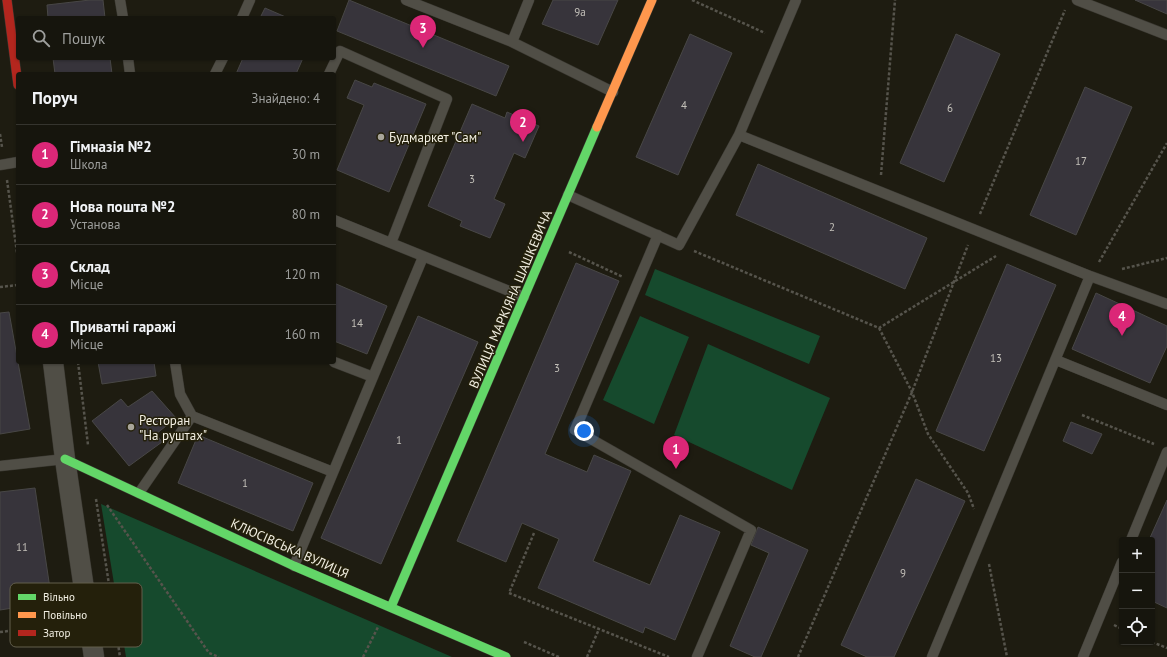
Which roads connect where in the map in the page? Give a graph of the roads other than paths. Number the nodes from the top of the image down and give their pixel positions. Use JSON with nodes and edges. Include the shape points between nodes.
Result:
{"nodes":[{"id":1,"x":7,"y":0,"type":"edge"},
{"id":2,"x":120,"y":0,"type":"edge"},
{"id":3,"x":250,"y":0,"type":"edge"},
{"id":4,"x":406,"y":0,"type":"edge"},
{"id":5,"x":529,"y":0,"type":"edge"},
{"id":6,"x":652,"y":0,"type":"edge"},
{"id":7,"x":796,"y":0,"type":"edge"},
{"id":8,"x":1077,"y":0,"type":"edge"},
{"id":9,"x":123,"y":16,"type":"edge"},
{"id":10,"x":243,"y":16,"type":"edge"},
{"id":11,"x":1167,"y":35,"type":"edge"},
{"id":12,"x":512,"y":42,"type":"junction"},
{"id":13,"x":336,"y":59,"type":"edge"},
{"id":14,"x":128,"y":60,"type":"edge"},
{"id":15,"x":222,"y":60,"type":"edge"},
{"id":16,"x":336,"y":60,"type":"edge"},
{"id":17,"x":16,"y":72,"type":"edge"},
{"id":18,"x":130,"y":72,"type":"edge"},
{"id":19,"x":216,"y":72,"type":"edge"},
{"id":20,"x":330,"y":72,"type":"edge"},
{"id":21,"x":613,"y":92,"type":"junction"},
{"id":22,"x":739,"y":135,"type":"junction"},
{"id":23,"x":16,"y":162,"type":"edge"},
{"id":24,"x":2,"y":165,"type":"edge"},
{"id":25,"x":568,"y":195,"type":"junction"},
{"id":26,"x":336,"y":221,"type":"edge"},
{"id":27,"x":658,"y":235,"type":"junction"},
{"id":28,"x":391,"y":243,"type":"junction"},
{"id":29,"x":423,"y":257,"type":"junction"},
{"id":30,"x":1090,"y":276,"type":"junction"},
{"id":31,"x":524,"y":297,"type":"junction"},
{"id":32,"x":1167,"y":304,"type":"edge"},
{"id":33,"x":1056,"y":360,"type":"junction"},
{"id":34,"x":336,"y":363,"type":"edge"},
{"id":35,"x":53,"y":364,"type":"edge"},
{"id":36,"x":175,"y":364,"type":"edge"},
{"id":37,"x":372,"y":377,"type":"junction"},
{"id":38,"x":1167,"y":405,"type":"edge"},
{"id":39,"x":192,"y":416,"type":"junction"},
{"id":40,"x":1163,"y":449,"type":"edge"},
{"id":41,"x":65,"y":459,"type":"junction"},
{"id":42,"x":0,"y":466,"type":"edge"},
{"id":43,"x":333,"y":472,"type":"junction"},
{"id":44,"x":139,"y":493,"type":"junction"},
{"id":45,"x":1132,"y":537,"type":"edge"},
{"id":46,"x":294,"y":566,"type":"junction"},
{"id":47,"x":1119,"y":569,"type":"edge"},
{"id":48,"x":83,"y":583,"type":"edge"},
{"id":49,"x":391,"y":608,"type":"junction"},
{"id":50,"x":93,"y":647,"type":"edge"},
{"id":51,"x":94,"y":657,"type":"edge"},
{"id":52,"x":506,"y":657,"type":"edge"},
{"id":53,"x":697,"y":657,"type":"edge"},
{"id":54,"x":932,"y":657,"type":"edge"},
{"id":55,"x":1083,"y":657,"type":"edge"}],
"edges":[{"from":1,"to":17,"type":"street"},
{"from":2,"to":9,"type":"lane"},
{"from":3,"to":10,"type":"lane"},
{"from":4,"to":12,"type":"lane"},
{"from":5,"to":12,"type":"lane"},
{"from":6,"to":21,"type":"street","name":"ВУЛИЦЯ МАРКІЯНА ШАШКЕВИЧА"},
{"from":7,"to":22,"type":"lane"},
{"from":8,"to":11,"type":"lane"},
{"from":12,"to":21,"type":"lane"},
{"from":13,"to":28,"type":"lane","via":[[340,51],[447,99]]},
{"from":14,"to":18,"type":"lane"},
{"from":15,"to":19,"type":"lane"},
{"from":16,"to":20,"type":"lane"},
{"from":21,"to":25,"type":"street","name":"ВУЛИЦЯ МАРКІЯНА ШАШКЕВИЧА"},
{"from":22,"to":27,"type":"lane","via":[[679,245]]},
{"from":22,"to":30,"type":"lane"},
{"from":23,"to":24,"type":"lane"},
{"from":25,"to":27,"type":"lane"},
{"from":25,"to":31,"type":"street","name":"ВУЛИЦЯ МАРКІЯНА ШАШКЕВИЧА"},
{"from":26,"to":28,"type":"lane"},
{"from":27,"to":53,"type":"lane","via":[[575,430],[751,530]]},
{"from":28,"to":29,"type":"lane"},
{"from":29,"to":31,"type":"lane"},
{"from":29,"to":37,"type":"lane"},
{"from":30,"to":32,"type":"lane"},
{"from":30,"to":33,"type":"lane"},
{"from":31,"to":49,"type":"street","name":"ВУЛИЦЯ МАРКІЯНА ШАШКЕВИЧА"},
{"from":33,"to":38,"type":"lane"},
{"from":33,"to":54,"type":"lane"},
{"from":34,"to":37,"type":"lane"},
{"from":35,"to":41,"type":"street"},
{"from":36,"to":39,"type":"lane","via":[[180,394]]},
{"from":37,"to":43,"type":"lane"},
{"from":39,"to":43,"type":"lane"},
{"from":39,"to":44,"type":"lane"},
{"from":40,"to":45,"type":"lane"},
{"from":41,"to":42,"type":"lane"},
{"from":41,"to":44,"type":"street","name":"КЛЮСІВСЬКА ВУЛИЦЯ"},
{"from":41,"to":48,"type":"street"},
{"from":43,"to":46,"type":"lane"},
{"from":44,"to":46,"type":"street","name":"КЛЮСІВСЬКА ВУЛИЦЯ"},
{"from":46,"to":49,"type":"street","name":"КЛЮСІВСЬКА ВУЛИЦЯ"},
{"from":47,"to":55,"type":"lane"},
{"from":49,"to":52,"type":"street","name":"КЛЮСІВСЬКА ВУЛИЦЯ"},
{"from":50,"to":51,"type":"street"}]}
